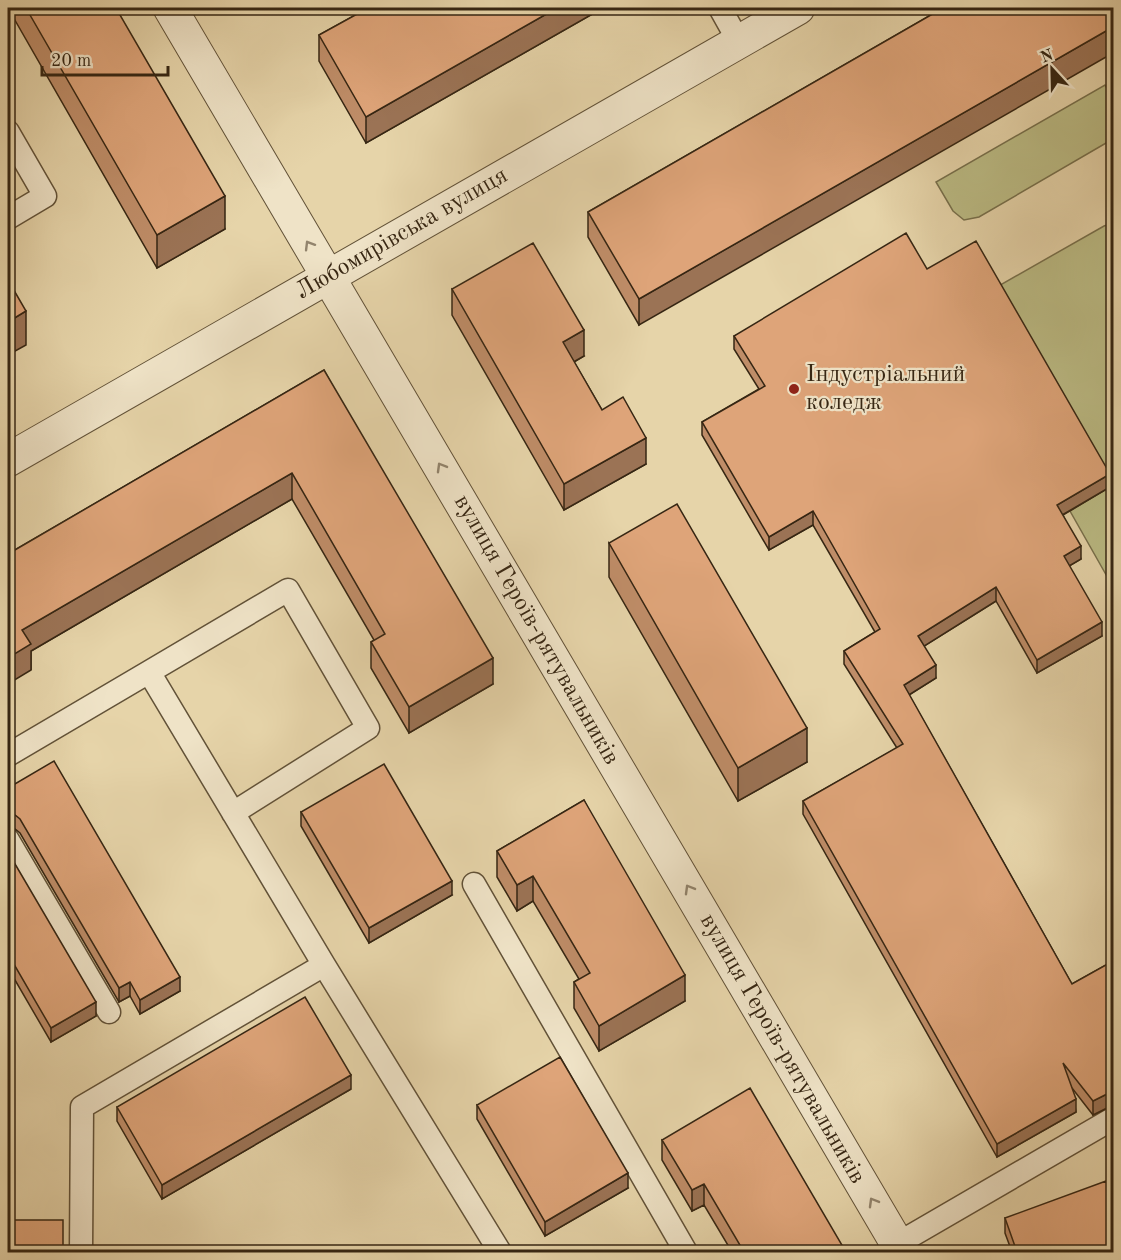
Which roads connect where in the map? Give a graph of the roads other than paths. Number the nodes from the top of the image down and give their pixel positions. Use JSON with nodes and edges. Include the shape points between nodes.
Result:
{"nodes":[{"id":1,"x":170,"y":8,"type":"edge"},
{"id":2,"x":720,"y":8,"type":"edge"},
{"id":3,"x":798,"y":8,"type":"edge"},
{"id":4,"x":740,"y":42,"type":"junction"},
{"id":5,"x":8,"y":132,"type":"edge"},
{"id":6,"x":8,"y":218,"type":"edge"},
{"id":7,"x":327,"y":276,"type":"junction"},
{"id":8,"x":8,"y":460,"type":"edge"},
{"id":9,"x":149,"y":672,"type":"junction"},
{"id":10,"x":8,"y":755,"type":"edge"},
{"id":11,"x":233,"y":813,"type":"junction"},
{"id":12,"x":8,"y":840,"type":"edge"},
{"id":13,"x":474,"y":884,"type":"dead end"},
{"id":14,"x":324,"y":965,"type":"junction"},
{"id":15,"x":109,"y":1012,"type":"dead end"},
{"id":16,"x":1113,"y":1118,"type":"edge"},
{"id":17,"x":900,"y":1248,"type":"edge"},
{"id":18,"x":81,"y":1252,"type":"edge"},
{"id":19,"x":500,"y":1252,"type":"edge"},
{"id":20,"x":686,"y":1252,"type":"edge"}],
"edges":[{"from":7,"to":1,"type":"street","name":"вулиця Героїв-рятувальників","one_way":true},
{"from":2,"to":4,"type":"lane"},
{"from":3,"to":4,"type":"street","name":"Любомирівська вулиця"},
{"from":4,"to":7,"type":"street","name":"Любомирівська вулиця"},
{"from":5,"to":6,"type":"lane","via":[[45,196]]},
{"from":7,"to":8,"type":"street","name":"Любомирівська вулиця"},
{"from":17,"to":7,"type":"street","name":"вулиця Героїв-рятувальників","one_way":true},
{"from":9,"to":10,"type":"lane"},
{"from":9,"to":11,"type":"lane"},
{"from":9,"to":11,"type":"lane","via":[[288,590],[368,728]]},
{"from":11,"to":14,"type":"lane"},
{"from":12,"to":15,"type":"lane"},
{"from":13,"to":20,"type":"lane"},
{"from":14,"to":18,"type":"lane","via":[[82,1107]]},
{"from":14,"to":19,"type":"lane"},
{"from":16,"to":17,"type":"lane"}]}
